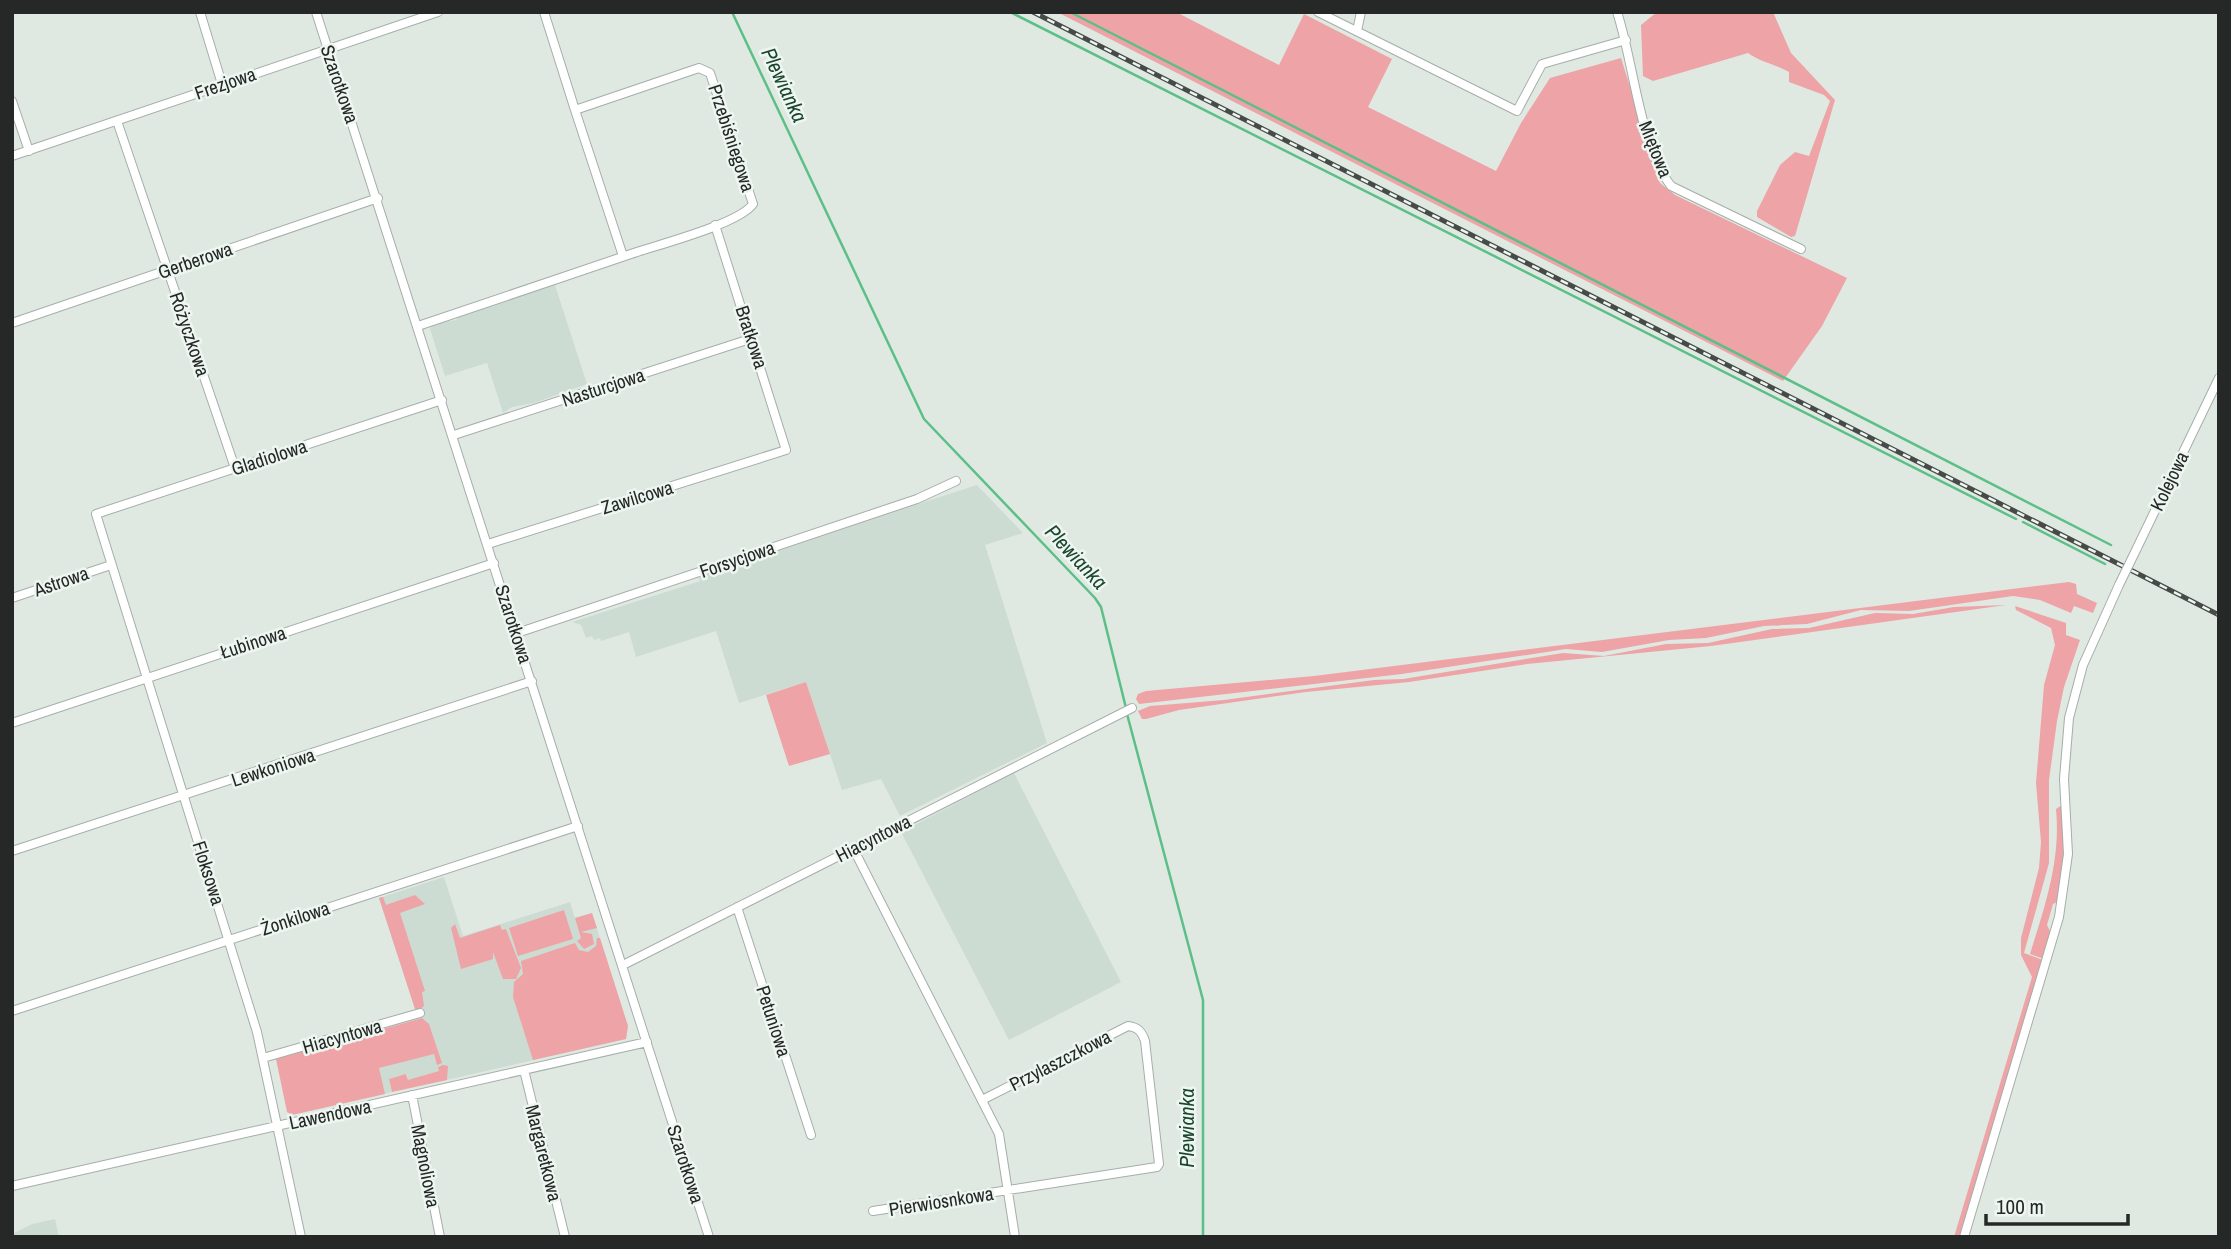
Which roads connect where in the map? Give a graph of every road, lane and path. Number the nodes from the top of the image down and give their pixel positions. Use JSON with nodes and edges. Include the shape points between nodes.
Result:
{"nodes":[{"id":1,"x":200,"y":12,"type":"edge"},
{"id":2,"x":316,"y":12,"type":"edge"},
{"id":3,"x":438,"y":12,"type":"edge"},
{"id":4,"x":544,"y":12,"type":"edge"},
{"id":5,"x":1318,"y":12,"type":"edge"},
{"id":6,"x":1361,"y":12,"type":"edge"},
{"id":7,"x":1617,"y":12,"type":"edge"},
{"id":8,"x":1357,"y":31,"type":"junction"},
{"id":9,"x":1626,"y":40,"type":"junction"},
{"id":10,"x":328,"y":48,"type":"junction"},
{"id":11,"x":222,"y":84,"type":"junction"},
{"id":12,"x":12,"y":101,"type":"edge"},
{"id":13,"x":575,"y":110,"type":"junction"},
{"id":14,"x":117,"y":121,"type":"junction"},
{"id":15,"x":29,"y":151,"type":"junction"},
{"id":16,"x":12,"y":156,"type":"edge"},
{"id":17,"x":378,"y":198,"type":"junction"},
{"id":18,"x":715,"y":225,"type":"junction"},
{"id":19,"x":1801,"y":249,"type":"dead end"},
{"id":20,"x":622,"y":256,"type":"junction"},
{"id":21,"x":168,"y":269,"type":"junction"},
{"id":22,"x":12,"y":323,"type":"edge"},
{"id":23,"x":418,"y":326,"type":"junction"},
{"id":24,"x":753,"y":338,"type":"junction"},
{"id":25,"x":2219,"y":378,"type":"edge"},
{"id":26,"x":442,"y":400,"type":"junction"},
{"id":27,"x":454,"y":435,"type":"junction"},
{"id":28,"x":786,"y":450,"type":"joint"},
{"id":29,"x":235,"y":468,"type":"junction"},
{"id":30,"x":956,"y":481,"type":"dead end"},
{"id":31,"x":96,"y":514,"type":"joint"},
{"id":32,"x":488,"y":544,"type":"junction"},
{"id":33,"x":495,"y":564,"type":"junction"},
{"id":34,"x":111,"y":565,"type":"junction"},
{"id":35,"x":12,"y":598,"type":"edge"},
{"id":36,"x":517,"y":633,"type":"junction"},
{"id":37,"x":148,"y":677,"type":"junction"},
{"id":38,"x":532,"y":681,"type":"junction"},
{"id":39,"x":1127,"y":709,"type":"dead end"},
{"id":40,"x":12,"y":723,"type":"edge"},
{"id":41,"x":184,"y":796,"type":"junction"},
{"id":42,"x":578,"y":826,"type":"junction"},
{"id":43,"x":853,"y":848,"type":"junction"},
{"id":44,"x":12,"y":850,"type":"edge"},
{"id":45,"x":737,"y":907,"type":"junction"},
{"id":46,"x":230,"y":939,"type":"junction"},
{"id":47,"x":623,"y":965,"type":"junction"},
{"id":48,"x":12,"y":1011,"type":"edge"},
{"id":49,"x":420,"y":1013,"type":"dead end"},
{"id":50,"x":647,"y":1042,"type":"junction"},
{"id":51,"x":263,"y":1058,"type":"junction"},
{"id":52,"x":524,"y":1070,"type":"junction"},
{"id":53,"x":412,"y":1096,"type":"junction"},
{"id":54,"x":984,"y":1099,"type":"junction"},
{"id":55,"x":279,"y":1125,"type":"junction"},
{"id":56,"x":811,"y":1135,"type":"dead end"},
{"id":57,"x":12,"y":1186,"type":"edge"},
{"id":58,"x":1009,"y":1191,"type":"junction"},
{"id":59,"x":873,"y":1211,"type":"dead end"},
{"id":60,"x":301,"y":1237,"type":"edge"},
{"id":61,"x":440,"y":1237,"type":"edge"},
{"id":62,"x":565,"y":1237,"type":"edge"},
{"id":63,"x":709,"y":1237,"type":"edge"},
{"id":64,"x":1015,"y":1237,"type":"edge"},
{"id":65,"x":1964,"y":1237,"type":"edge"}],
"edges":[{"from":1,"to":11,"type":"street"},
{"from":2,"to":10,"type":"street","name":"Szarotkowa"},
{"from":3,"to":10,"type":"street","name":"Frezjowa"},
{"from":4,"to":13,"type":"street"},
{"from":5,"to":8,"type":"street"},
{"from":6,"to":8,"type":"street"},
{"from":7,"to":9,"type":"street","name":"Miętowa"},
{"from":8,"to":9,"type":"street","via":[[1517,111],[1542,64]]},
{"from":9,"to":19,"type":"street","name":"Miętowa","via":[[1643,118],[1671,186]]},
{"from":10,"to":11,"type":"street","name":"Frezjowa"},
{"from":10,"to":17,"type":"street","name":"Szarotkowa"},
{"from":11,"to":14,"type":"street","name":"Frezjowa"},
{"from":12,"to":15,"type":"street"},
{"from":13,"to":18,"type":"street","name":"Przebiśniegowa","via":[[699,68],[710,73],[753,204],[745,213]]},
{"from":13,"to":20,"type":"street"},
{"from":14,"to":15,"type":"street","name":"Frezjowa"},
{"from":14,"to":21,"type":"street","name":"Różyczkowa"},
{"from":15,"to":16,"type":"street","name":"Frezjowa"},
{"from":17,"to":21,"type":"street","name":"Gerberowa"},
{"from":17,"to":23,"type":"street","name":"Szarotkowa"},
{"from":18,"to":20,"type":"street","name":"Przebiśniegowa"},
{"from":18,"to":24,"type":"street","name":"Bratkowa"},
{"from":20,"to":23,"type":"street","name":"Przebiśniegowa"},
{"from":21,"to":22,"type":"street","name":"Gerberowa"},
{"from":21,"to":29,"type":"street","name":"Różyczkowa"},
{"from":23,"to":26,"type":"street","name":"Szarotkowa"},
{"from":24,"to":27,"type":"street","name":"Nasturcjowa"},
{"from":24,"to":28,"type":"street","name":"Bratkowa"},
{"from":25,"to":65,"type":"street","name":"Kolejowa","bridge":true,"via":[[2083,665],[2069,718],[2064,768],[2068,854],[2059,917]]},
{"from":26,"to":27,"type":"street","name":"Szarotkowa"},
{"from":26,"to":29,"type":"street","name":"Gladiolowa"},
{"from":27,"to":32,"type":"street","name":"Szarotkowa"},
{"from":28,"to":32,"type":"street","name":"Zawilcowa"},
{"from":29,"to":31,"type":"street","name":"Gladiolowa"},
{"from":30,"to":36,"type":"street","name":"Forsycjowa","via":[[917,499]]},
{"from":31,"to":34,"type":"street","name":"Floksowa"},
{"from":32,"to":33,"type":"street","name":"Szarotkowa"},
{"from":33,"to":36,"type":"street","name":"Szarotkowa"},
{"from":33,"to":37,"type":"street","name":"Łubinowa"},
{"from":34,"to":35,"type":"street","name":"Astrowa"},
{"from":34,"to":37,"type":"street","name":"Floksowa"},
{"from":36,"to":38,"type":"street","name":"Szarotkowa"},
{"from":37,"to":40,"type":"street","name":"Łubinowa"},
{"from":37,"to":41,"type":"street","name":"Floksowa"},
{"from":38,"to":41,"type":"street","name":"Lewkoniowa"},
{"from":38,"to":42,"type":"street","name":"Szarotkowa"},
{"from":39,"to":43,"type":"street","name":"Hiacyntowa"},
{"from":41,"to":44,"type":"street","name":"Lewkoniowa"},
{"from":41,"to":46,"type":"street","name":"Floksowa"},
{"from":42,"to":46,"type":"street","name":"Żonkilowa"},
{"from":42,"to":47,"type":"street","name":"Szarotkowa"},
{"from":43,"to":45,"type":"street","name":"Hiacyntowa"},
{"from":43,"to":54,"type":"street"},
{"from":45,"to":47,"type":"street","name":"Hiacyntowa"},
{"from":45,"to":56,"type":"street","name":"Petuniowa"},
{"from":46,"to":48,"type":"street","name":"Żonkilowa"},
{"from":46,"to":51,"type":"street","name":"Floksowa"},
{"from":47,"to":50,"type":"street","name":"Szarotkowa"},
{"from":49,"to":51,"type":"street","name":"Hiacyntowa"},
{"from":50,"to":52,"type":"street","name":"Lawendowa"},
{"from":50,"to":63,"type":"street","name":"Szarotkowa"},
{"from":51,"to":55,"type":"street","name":"Floksowa"},
{"from":52,"to":53,"type":"street","name":"Lawendowa"},
{"from":52,"to":62,"type":"street","name":"Margaretkowa"},
{"from":53,"to":55,"type":"street","name":"Lawendowa"},
{"from":53,"to":61,"type":"street","name":"Magnoliowa"},
{"from":54,"to":58,"type":"street","via":[[999,1134]]},
{"from":54,"to":58,"type":"street","name":"Przylaszczkowa","via":[[1128,1026],[1143,1036],[1158,1166]]},
{"from":55,"to":57,"type":"street","name":"Lawendowa"},
{"from":55,"to":60,"type":"street","name":"Floksowa"},
{"from":58,"to":59,"type":"street","name":"Pierwiosnkowa"},
{"from":58,"to":64,"type":"street"}]}
